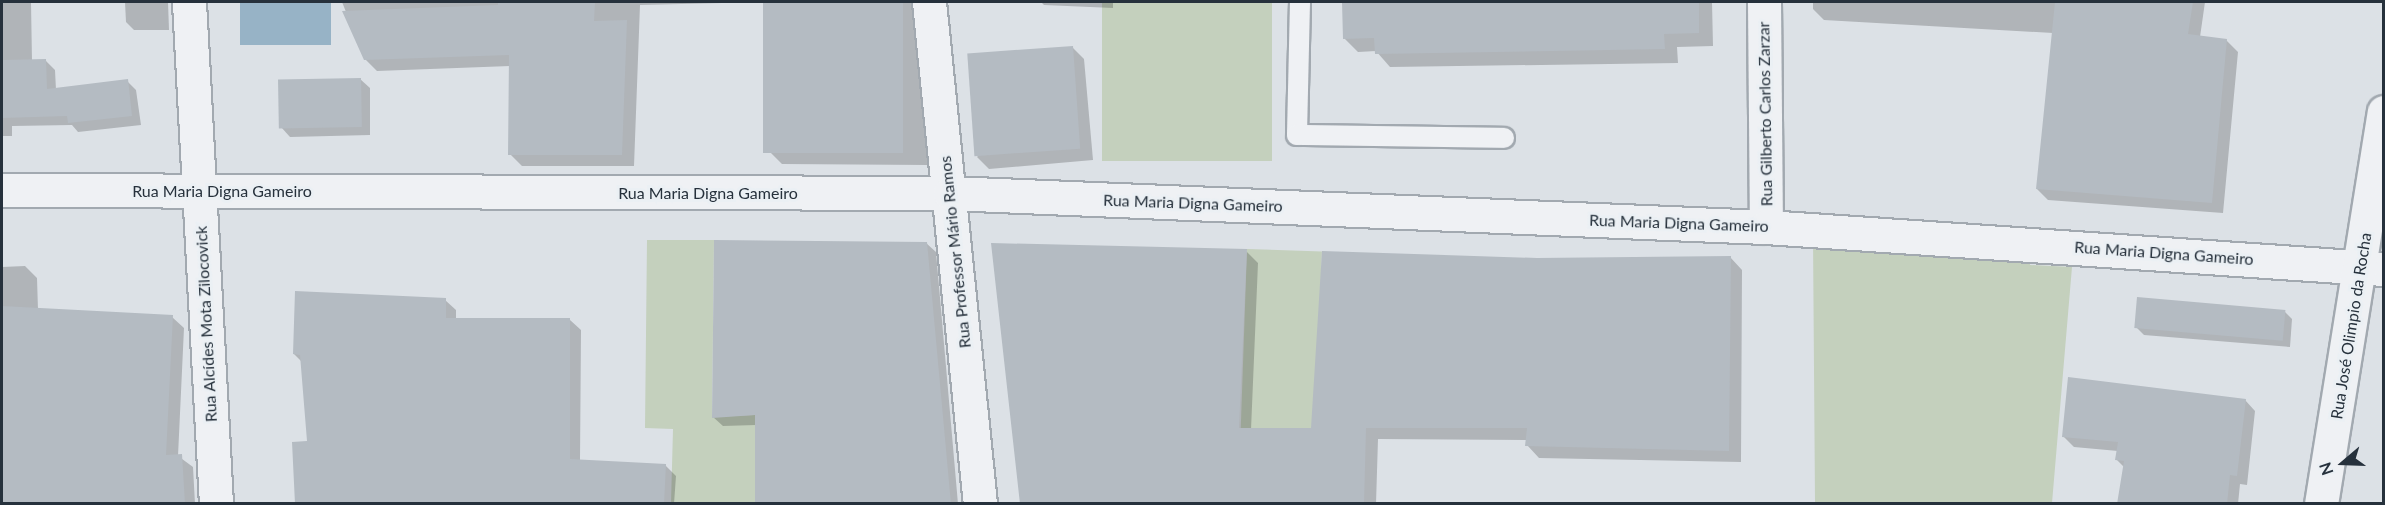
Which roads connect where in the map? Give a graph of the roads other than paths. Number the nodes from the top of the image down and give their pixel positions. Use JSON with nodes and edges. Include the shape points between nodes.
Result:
{"nodes":[{"id":1,"x":189,"y":2,"type":"edge"},
{"id":2,"x":929,"y":2,"type":"edge"},
{"id":3,"x":1300,"y":2,"type":"edge"},
{"id":4,"x":1764,"y":2,"type":"edge"},
{"id":5,"x":2384,"y":112,"type":"edge"},
{"id":6,"x":1504,"y":138,"type":"dead end"},
{"id":7,"x":2,"y":190,"type":"edge"},
{"id":8,"x":198,"y":191,"type":"junction"},
{"id":9,"x":950,"y":194,"type":"junction"},
{"id":10,"x":1766,"y":227,"type":"junction"},
{"id":11,"x":2372,"y":267,"type":"edge"},
{"id":12,"x":216,"y":504,"type":"edge"},
{"id":13,"x":980,"y":504,"type":"edge"},
{"id":14,"x":2321,"y":504,"type":"edge"}],
"edges":[{"from":1,"to":8,"type":"street","name":"Rua Alcídes Mota Zilocovick"},
{"from":2,"to":9,"type":"street","name":"Rua Professor Mário Ramos"},
{"from":3,"to":6,"type":"lane","via":[[1297,135]]},
{"from":4,"to":10,"type":"street","name":"Rua Gilberto Carlos Zarzar"},
{"from":5,"to":11,"type":"street","name":"Rua José Olimpio da Rocha"},
{"from":7,"to":8,"type":"street","name":"Rua Maria Digna Gameiro"},
{"from":8,"to":9,"type":"street","name":"Rua Maria Digna Gameiro"},
{"from":8,"to":12,"type":"street","name":"Rua Alcídes Mota Zilocovick"},
{"from":9,"to":10,"type":"street","name":"Rua Maria Digna Gameiro"},
{"from":9,"to":13,"type":"street","name":"Rua Professor Mário Ramos"},
{"from":10,"to":11,"type":"street","name":"Rua Maria Digna Gameiro"},
{"from":11,"to":14,"type":"street","name":"Rua José Olimpio da Rocha"}]}
